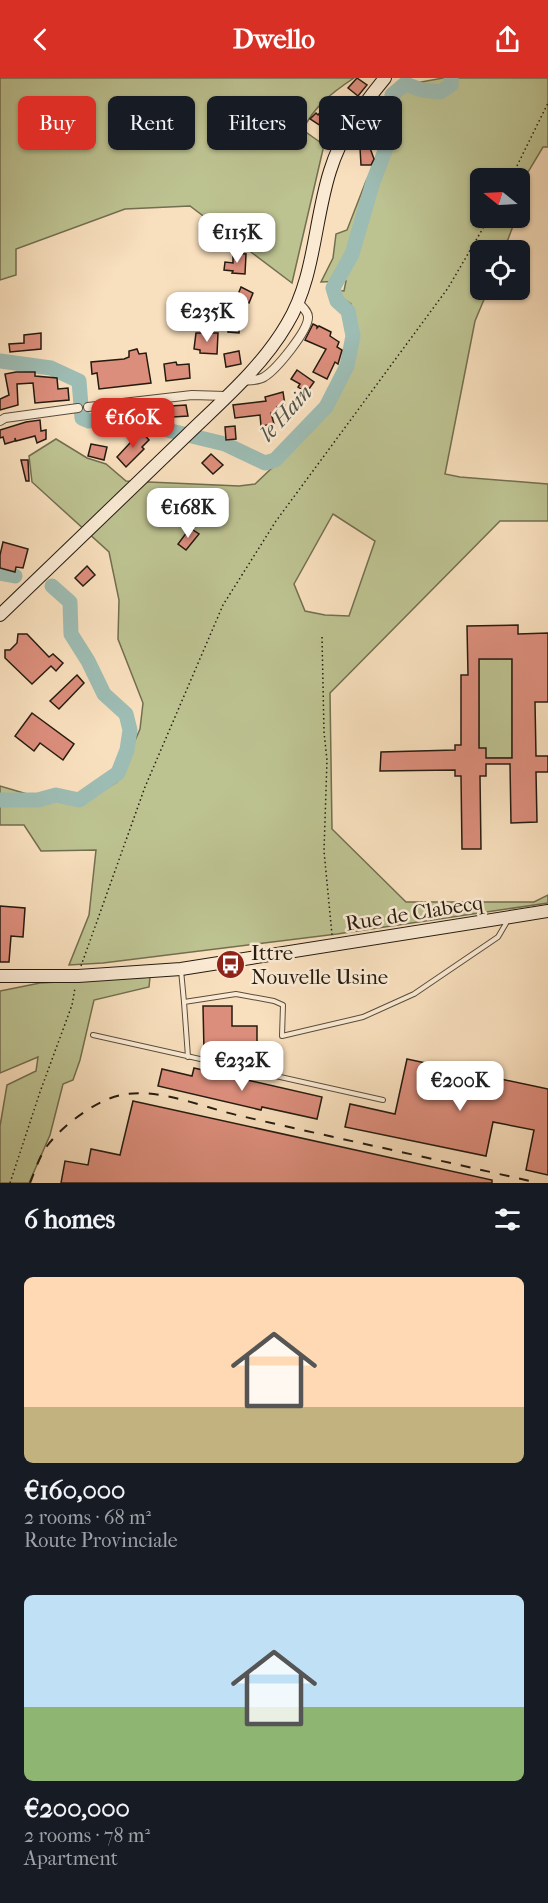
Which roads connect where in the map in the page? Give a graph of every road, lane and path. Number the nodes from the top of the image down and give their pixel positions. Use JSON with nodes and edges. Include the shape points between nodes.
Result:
{"nodes":[{"id":1,"x":386,"y":78,"type":"edge"},
{"id":2,"x":548,"y":103,"type":"edge"},
{"id":3,"x":516,"y":168,"type":"edge"},
{"id":4,"x":483,"y":228,"type":"edge"},
{"id":5,"x":226,"y":396,"type":"junction"},
{"id":6,"x":88,"y":407,"type":"dead end"},
{"id":7,"x":78,"y":408,"type":"dead end"},
{"id":8,"x":0,"y":421,"type":"edge"},
{"id":9,"x":0,"y":615,"type":"edge"},
{"id":10,"x":322,"y":637,"type":"dead end"},
{"id":11,"x":548,"y":911,"type":"edge"},
{"id":12,"x":510,"y":917,"type":"junction"},
{"id":13,"x":333,"y":946,"type":"junction"},
{"id":14,"x":181,"y":969,"type":"junction"},
{"id":15,"x":0,"y":976,"type":"edge"},
{"id":16,"x":78,"y":976,"type":"junction"},
{"id":17,"x":184,"y":1002,"type":"junction"},
{"id":18,"x":93,"y":1035,"type":"dead end"},
{"id":19,"x":188,"y":1057,"type":"junction"},
{"id":20,"x":383,"y":1101,"type":"dead end"},
{"id":21,"x":10,"y":1183,"type":"edge"}],
"edges":[{"from":1,"to":5,"type":"main road","via":[[356,116],[336,154],[298,302],[278,339]]},
{"from":2,"to":3,"type":"path"},
{"from":4,"to":16,"type":"path","via":[[448,288],[276,521],[223,605],[145,787]]},
{"from":5,"to":6,"type":"street","via":[[192,395]]},
{"from":5,"to":9,"type":"main road"},
{"from":7,"to":8,"type":"street"},
{"from":10,"to":13,"type":"path","via":[[327,760],[324,851]]},
{"from":11,"to":12,"type":"main road","name":"Rue de Clabecq"},
{"from":12,"to":13,"type":"main road","name":"Rue de Clabecq"},
{"from":12,"to":17,"type":"lane","via":[[498,938],[414,994],[363,1017],[282,1036],[283,1005],[274,1001],[236,994]]},
{"from":13,"to":14,"type":"main road","name":"Rue de Clabecq"},
{"from":14,"to":16,"type":"main road","name":"Rue de Clabecq"},
{"from":14,"to":17,"type":"lane"},
{"from":15,"to":16,"type":"main road","name":"Rue de Clabecq"},
{"from":16,"to":21,"type":"path","via":[[72,1005]]},
{"from":17,"to":19,"type":"lane"},
{"from":18,"to":19,"type":"lane"},
{"from":19,"to":20,"type":"lane"}]}
